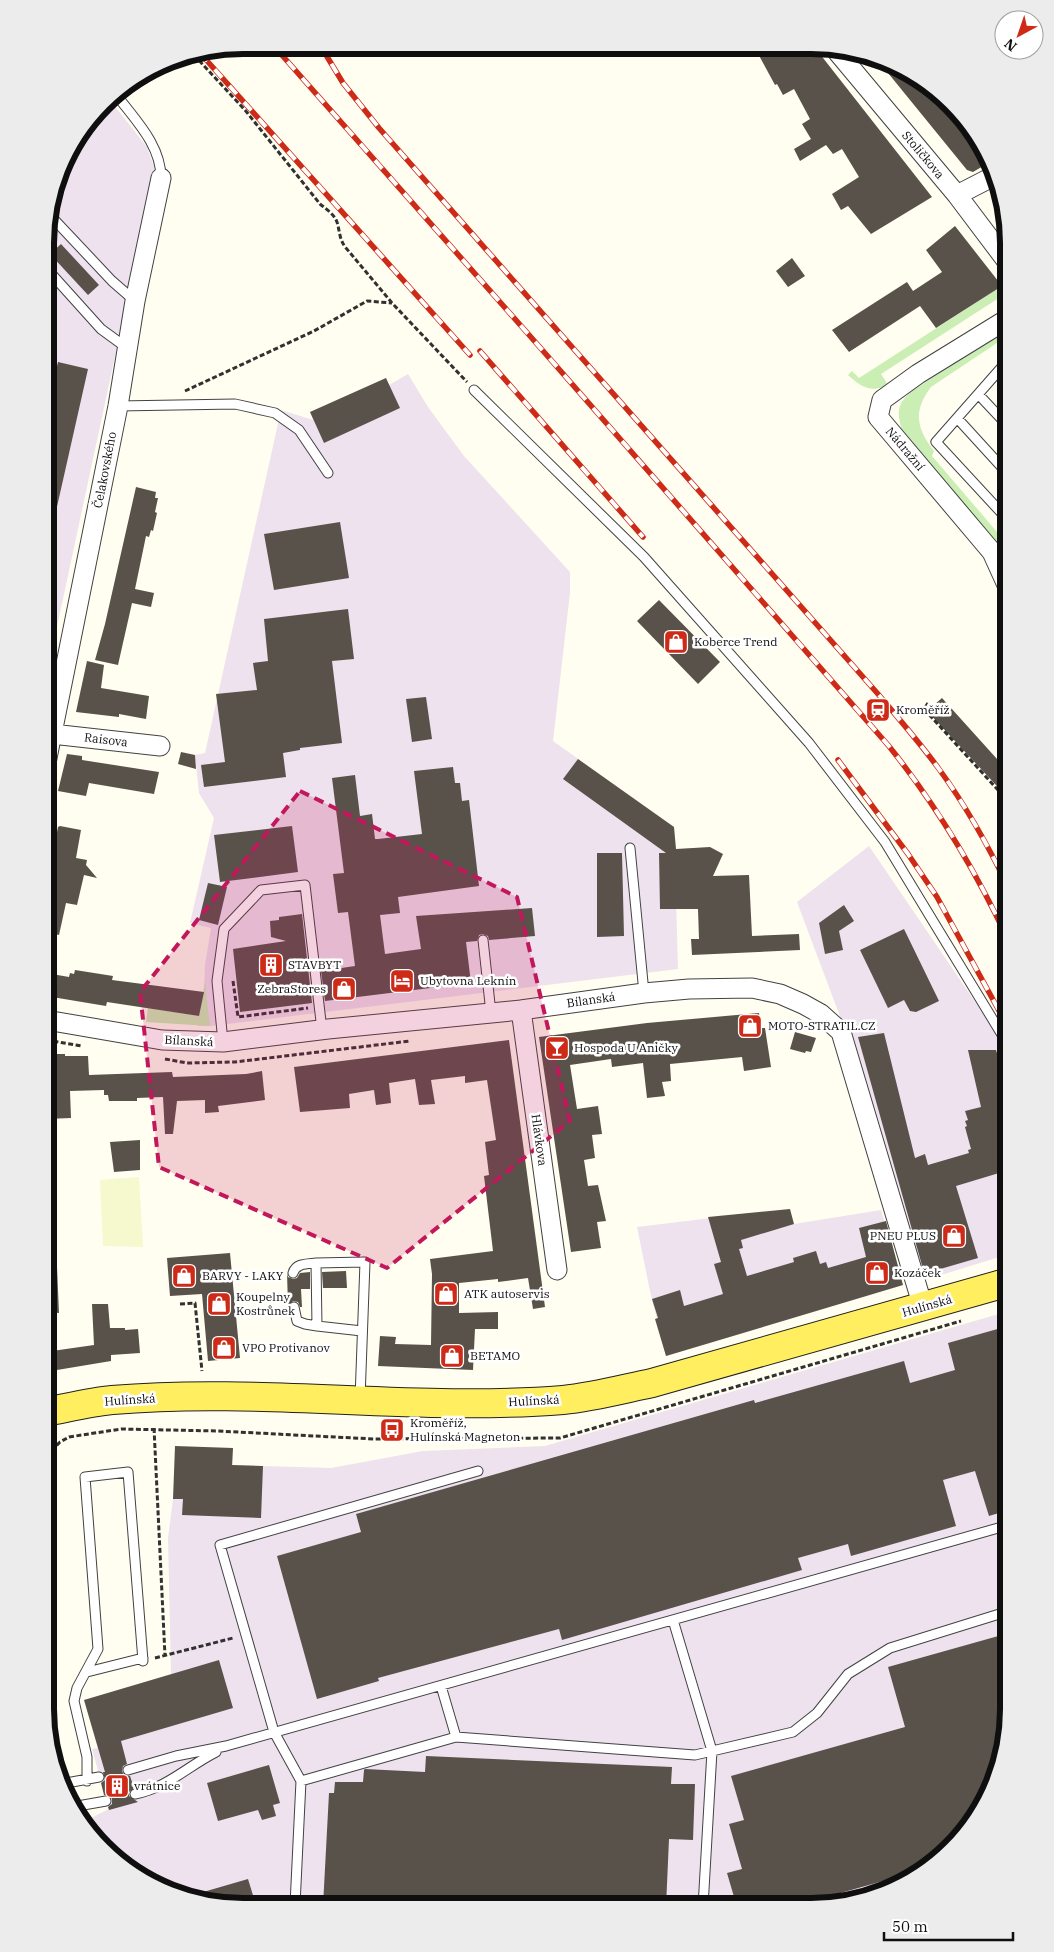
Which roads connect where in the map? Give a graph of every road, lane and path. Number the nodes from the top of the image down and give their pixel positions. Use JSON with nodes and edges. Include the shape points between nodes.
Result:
{"nodes":[{"id":1,"x":841,"y":56,"type":"edge"},
{"id":2,"x":198,"y":59,"type":"edge"},
{"id":3,"x":120,"y":99,"type":"edge"},
{"id":4,"x":161,"y":178,"type":"joint"},
{"id":5,"x":989,"y":178,"type":"edge"},
{"id":6,"x":956,"y":195,"type":"junction"},
{"id":7,"x":55,"y":220,"type":"edge"},
{"id":8,"x":1000,"y":252,"type":"edge"},
{"id":9,"x":54,"y":277,"type":"edge"},
{"id":10,"x":135,"y":301,"type":"junction"},
{"id":11,"x":392,"y":303,"type":"junction"},
{"id":12,"x":1000,"y":324,"type":"edge"},
{"id":13,"x":127,"y":348,"type":"junction"},
{"id":14,"x":1000,"y":371,"type":"edge"},
{"id":15,"x":474,"y":390,"type":"joint"},
{"id":16,"x":978,"y":394,"type":"junction"},
{"id":17,"x":164,"y":405,"type":"junction"},
{"id":18,"x":118,"y":406,"type":"junction"},
{"id":19,"x":1000,"y":417,"type":"edge"},
{"id":20,"x":957,"y":418,"type":"junction"},
{"id":21,"x":1000,"y":465,"type":"edge"},
{"id":22,"x":328,"y":473,"type":"dead end"},
{"id":23,"x":1000,"y":511,"type":"edge"},
{"id":24,"x":1000,"y":570,"type":"edge"},
{"id":25,"x":928,"y":703,"type":"dead end"},
{"id":26,"x":54,"y":724,"type":"edge"},
{"id":27,"x":54,"y":734,"type":"edge"},
{"id":28,"x":160,"y":746,"type":"dead end"},
{"id":29,"x":1000,"y":792,"type":"edge"},
{"id":30,"x":630,"y":848,"type":"dead end"},
{"id":31,"x":482,"y":940,"type":"dead end"},
{"id":32,"x":233,"y":981,"type":"dead end"},
{"id":33,"x":644,"y":993,"type":"junction"},
{"id":34,"x":521,"y":1010,"type":"junction"},
{"id":35,"x":491,"y":1014,"type":"junction"},
{"id":36,"x":54,"y":1021,"type":"edge"},
{"id":37,"x":318,"y":1031,"type":"junction"},
{"id":38,"x":1000,"y":1032,"type":"edge"},
{"id":39,"x":223,"y":1042,"type":"junction"},
{"id":40,"x":316,"y":1263,"type":"junction"},
{"id":41,"x":557,"y":1270,"type":"dead end"},
{"id":42,"x":294,"y":1273,"type":"dead end"},
{"id":43,"x":1000,"y":1285,"type":"edge"},
{"id":44,"x":180,"y":1304,"type":"dead end"},
{"id":45,"x":294,"y":1307,"type":"dead end"},
{"id":46,"x":923,"y":1307,"type":"junction"},
{"id":47,"x":317,"y":1326,"type":"junction"},
{"id":48,"x":362,"y":1331,"type":"junction"},
{"id":49,"x":202,"y":1370,"type":"dead end"},
{"id":50,"x":360,"y":1401,"type":"junction"},
{"id":51,"x":54,"y":1410,"type":"edge"},
{"id":52,"x":154,"y":1428,"type":"junction"},
{"id":53,"x":300,"y":1435,"type":"dead end"},
{"id":54,"x":54,"y":1448,"type":"edge"},
{"id":55,"x":478,"y":1471,"type":"dead end"},
{"id":56,"x":1000,"y":1529,"type":"edge"},
{"id":57,"x":1000,"y":1614,"type":"edge"},
{"id":58,"x":673,"y":1620,"type":"junction"},
{"id":59,"x":235,"y":1647,"type":"dead end"},
{"id":60,"x":164,"y":1656,"type":"junction"},
{"id":61,"x":143,"y":1660,"type":"junction"},
{"id":62,"x":87,"y":1672,"type":"junction"},
{"id":63,"x":440,"y":1686,"type":"junction"},
{"id":64,"x":274,"y":1732,"type":"junction"},
{"id":65,"x":456,"y":1737,"type":"junction"},
{"id":66,"x":226,"y":1746,"type":"junction"},
{"id":67,"x":712,"y":1751,"type":"junction"},
{"id":68,"x":128,"y":1770,"type":"dead end"},
{"id":69,"x":99,"y":1777,"type":"dead end"},
{"id":70,"x":301,"y":1780,"type":"junction"},
{"id":71,"x":87,"y":1781,"type":"junction"},
{"id":72,"x":69,"y":1783,"type":"edge"},
{"id":73,"x":135,"y":1794,"type":"dead end"},
{"id":74,"x":106,"y":1801,"type":"dead end"},
{"id":75,"x":80,"y":1805,"type":"edge"},
{"id":76,"x":295,"y":1898,"type":"edge"},
{"id":77,"x":704,"y":1898,"type":"edge"}],
"edges":[{"from":1,"to":6,"type":"street","name":"Stoličkova"},
{"from":2,"to":11,"type":"path","via":[[245,110],[320,204],[332,214],[346,248]]},
{"from":3,"to":4,"type":"lane","via":[[152,142]]},
{"from":4,"to":10,"type":"street","name":"Čelakovského"},
{"from":5,"to":6,"type":"street"},
{"from":6,"to":8,"type":"street","name":"Stoličkova"},
{"from":7,"to":10,"type":"lane"},
{"from":9,"to":13,"type":"lane","via":[[101,329]]},
{"from":10,"to":13,"type":"street","name":"Čelakovského"},
{"from":11,"to":15,"type":"path"},
{"from":11,"to":17,"type":"path","via":[[367,301],[314,331]]},
{"from":12,"to":24,"type":"street","name":"Nádražní","via":[[882,400],[878,417],[992,552]]},
{"from":13,"to":18,"type":"street","name":"Čelakovského"},
{"from":14,"to":16,"type":"lane"},
{"from":15,"to":38,"type":"lane","via":[[644,557],[809,743],[885,842]]},
{"from":16,"to":19,"type":"lane"},
{"from":16,"to":20,"type":"lane"},
{"from":17,"to":18,"type":"lane"},
{"from":17,"to":22,"type":"lane","via":[[234,404],[274,413],[299,430]]},
{"from":18,"to":26,"type":"street","name":"Čelakovského"},
{"from":20,"to":21,"type":"lane"},
{"from":20,"to":23,"type":"lane","via":[[936,442]]},
{"from":25,"to":29,"type":"path","via":[[924,709]]},
{"from":27,"to":28,"type":"street","name":"Raisova"},
{"from":30,"to":33,"type":"lane"},
{"from":31,"to":35,"type":"lane"},
{"from":32,"to":37,"type":"path","via":[[238,1017],[311,1008]]},
{"from":33,"to":34,"type":"street","name":"Bílanská"},
{"from":33,"to":46,"type":"street","name":"Bílanská","via":[[752,988],[780,994],[803,1004],[821,1014],[841,1032]]},
{"from":34,"to":35,"type":"street","name":"Bílanská"},
{"from":34,"to":41,"type":"street","name":"Hlávkova"},
{"from":35,"to":37,"type":"street","name":"Bílanská"},
{"from":36,"to":39,"type":"street","name":"Bílanská","via":[[162,1040]]},
{"from":37,"to":39,"type":"street","name":"Bílanská"},
{"from":37,"to":39,"type":"lane","via":[[305,885],[261,890],[224,929],[217,981]]},
{"from":40,"to":42,"type":"lane","via":[[300,1265]]},
{"from":40,"to":47,"type":"lane"},
{"from":40,"to":48,"type":"lane","via":[[366,1262]]},
{"from":43,"to":46,"type":"main road","name":"Hulínská"},
{"from":44,"to":49,"type":"path","via":[[195,1303]]},
{"from":45,"to":47,"type":"lane","via":[[298,1321]]},
{"from":46,"to":50,"type":"main road","name":"Hulínská","via":[[602,1394],[522,1402]]},
{"from":47,"to":48,"type":"lane"},
{"from":48,"to":50,"type":"lane"},
{"from":50,"to":51,"type":"main road","name":"Hulínská","via":[[217,1396],[111,1400]]},
{"from":52,"to":53,"type":"path"},
{"from":52,"to":54,"type":"path","via":[[69,1437]]},
{"from":52,"to":60,"type":"path"},
{"from":55,"to":64,"type":"lane","via":[[220,1545]]},
{"from":56,"to":58,"type":"lane"},
{"from":57,"to":67,"type":"lane","via":[[890,1648],[848,1674],[817,1714],[793,1732]]},
{"from":58,"to":63,"type":"lane"},
{"from":58,"to":67,"type":"lane"},
{"from":59,"to":60,"type":"path","via":[[233,1638]]},
{"from":60,"to":61,"type":"path"},
{"from":61,"to":62,"type":"lane"},
{"from":61,"to":62,"type":"lane","via":[[128,1472],[85,1477],[98,1649]]},
{"from":62,"to":71,"type":"lane","via":[[77,1688],[74,1701],[87,1757]]},
{"from":63,"to":64,"type":"lane"},
{"from":63,"to":65,"type":"lane"},
{"from":64,"to":66,"type":"lane"},
{"from":64,"to":70,"type":"lane"},
{"from":65,"to":67,"type":"lane","via":[[694,1755]]},
{"from":65,"to":70,"type":"lane"},
{"from":66,"to":68,"type":"lane"},
{"from":66,"to":73,"type":"lane","via":[[154,1790]]},
{"from":67,"to":77,"type":"lane"},
{"from":69,"to":71,"type":"lane"},
{"from":70,"to":76,"type":"lane"},
{"from":71,"to":72,"type":"lane"},
{"from":74,"to":75,"type":"lane"}]}
